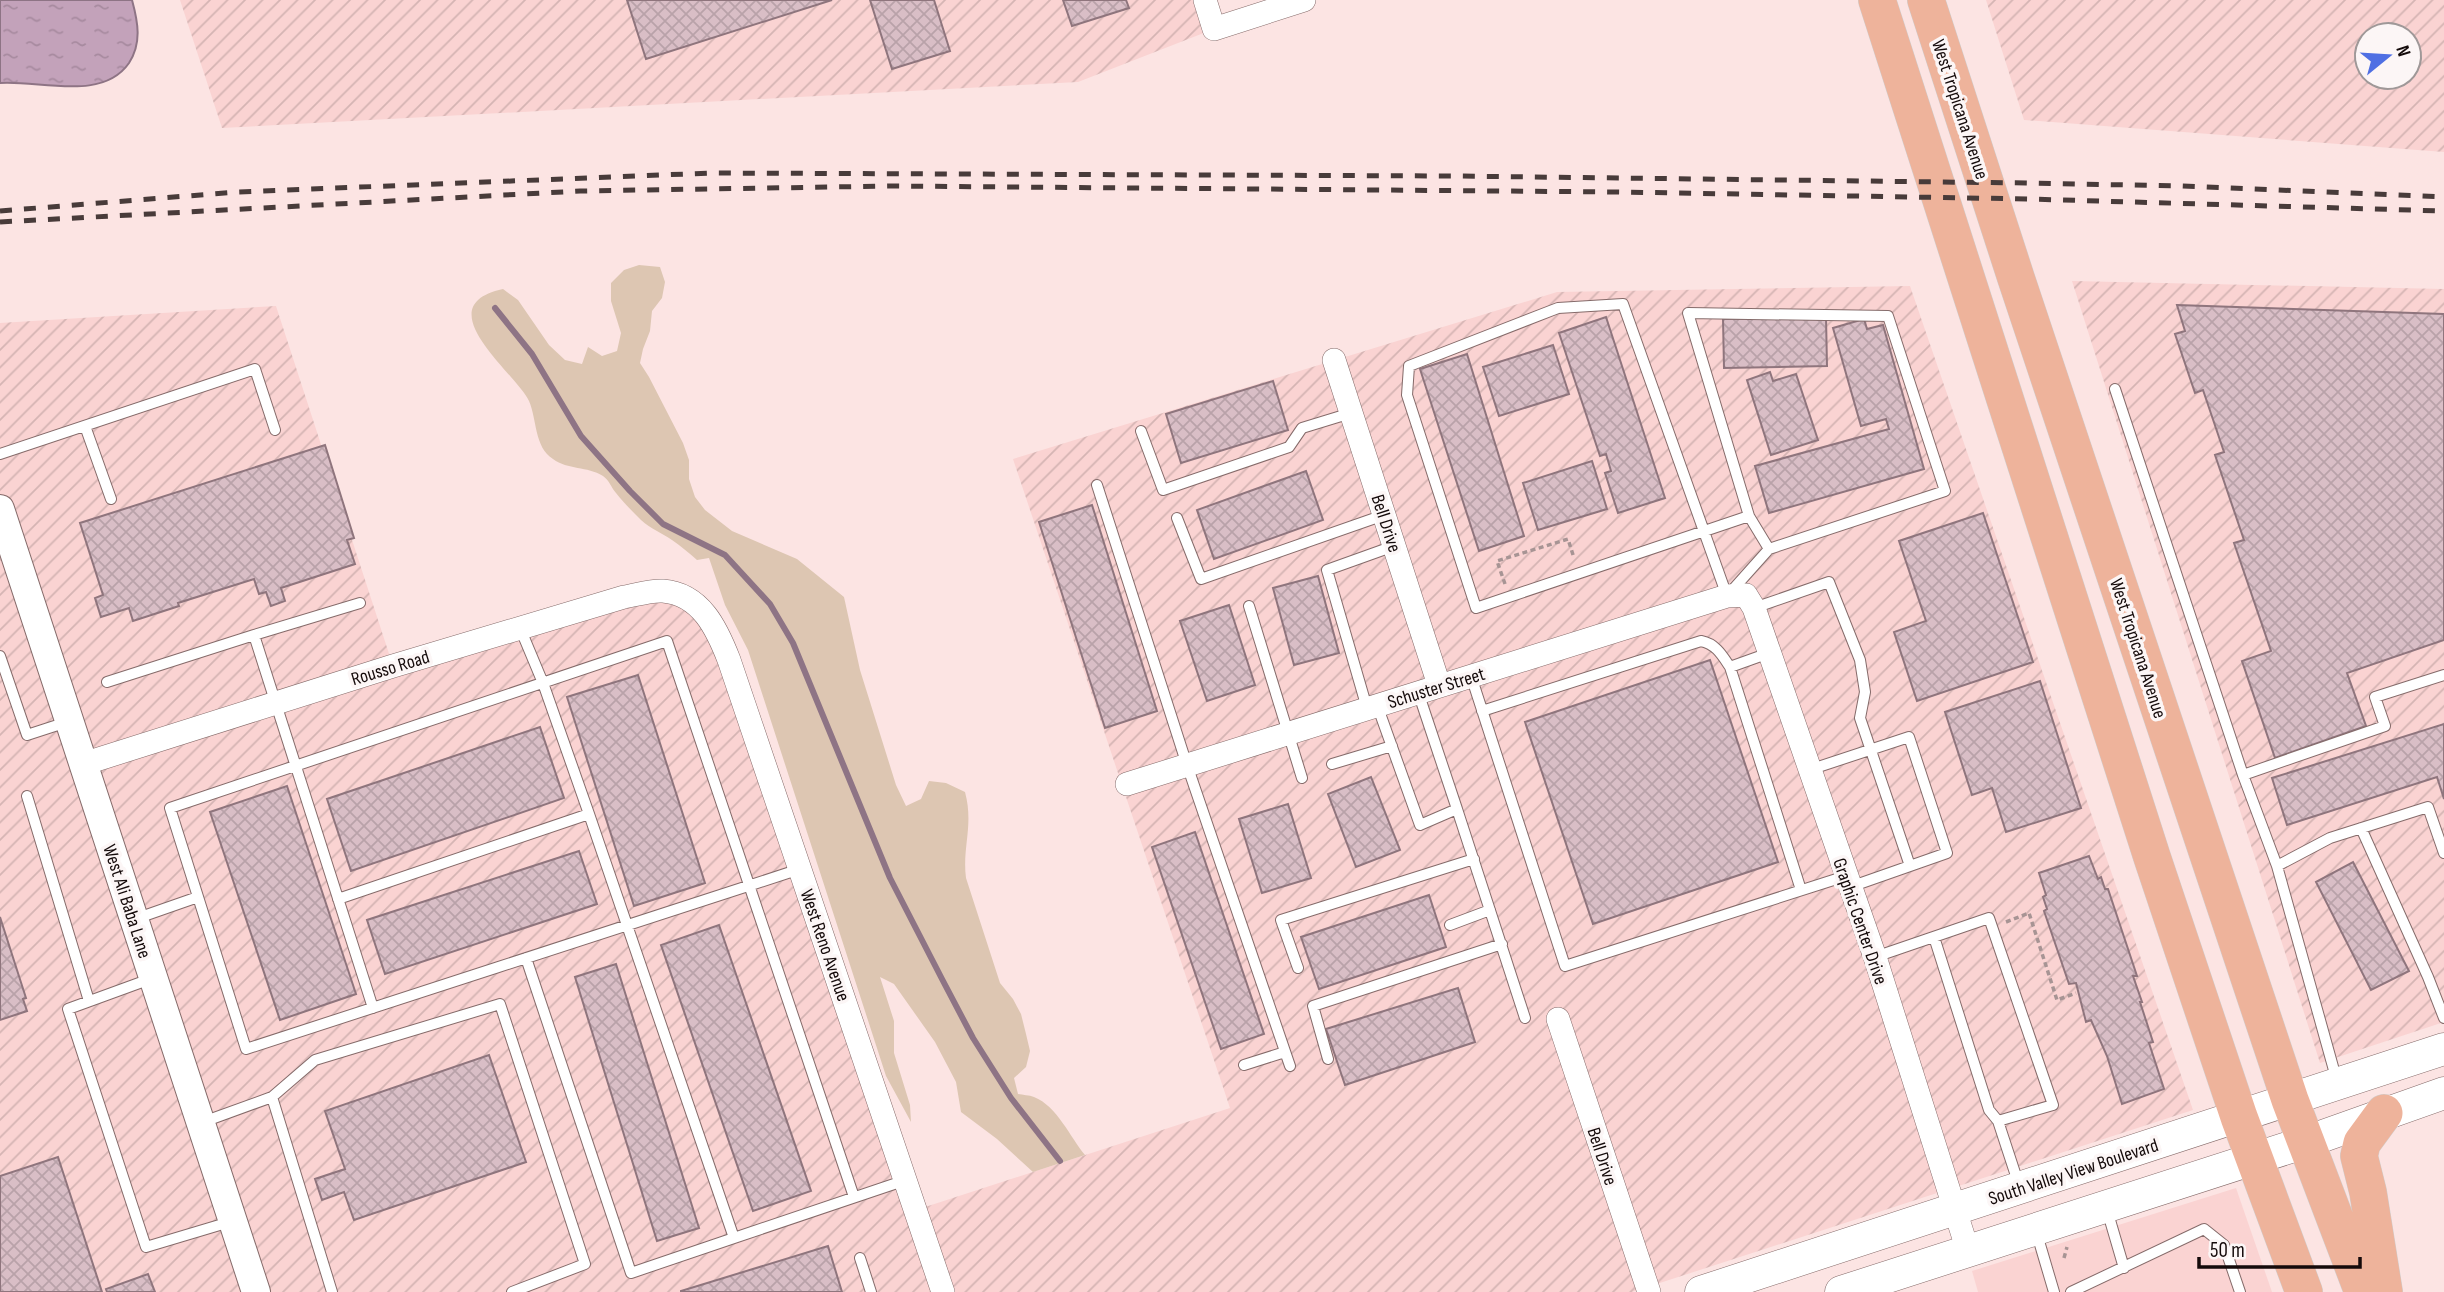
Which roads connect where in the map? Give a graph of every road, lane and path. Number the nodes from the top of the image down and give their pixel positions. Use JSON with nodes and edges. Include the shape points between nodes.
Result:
{"nodes":[{"id":1,"x":1205,"y":0,"type":"edge"},
{"id":2,"x":1304,"y":0,"type":"edge"},
{"id":3,"x":1877,"y":0,"type":"edge"},
{"id":4,"x":1926,"y":0,"type":"edge"},
{"id":5,"x":1335,"y":360,"type":"dead end"},
{"id":6,"x":2115,"y":389,"type":"dead end"},
{"id":7,"x":1351,"y":413,"type":"junction"},
{"id":8,"x":85,"y":426,"type":"junction"},
{"id":9,"x":275,"y":430,"type":"dead end"},
{"id":10,"x":1141,"y":431,"type":"dead end"},
{"id":11,"x":0,"y":454,"type":"edge"},
{"id":12,"x":1097,"y":485,"type":"dead end"},
{"id":13,"x":111,"y":499,"type":"dead end"},
{"id":14,"x":0,"y":509,"type":"edge"},
{"id":15,"x":1384,"y":515,"type":"junction"},
{"id":16,"x":1749,"y":516,"type":"junction"},
{"id":17,"x":1178,"y":519,"type":"dead end"},
{"id":18,"x":1706,"y":532,"type":"junction"},
{"id":19,"x":1394,"y":546,"type":"junction"},
{"id":20,"x":1769,"y":549,"type":"junction"},
{"id":21,"x":1574,"y":559,"type":"dead end"},
{"id":22,"x":1509,"y":597,"type":"junction"},
{"id":23,"x":1742,"y":600,"type":"junction"},
{"id":24,"x":360,"y":603,"type":"dead end"},
{"id":25,"x":697,"y":604,"type":"joint"},
{"id":26,"x":1249,"y":606,"type":"dead end"},
{"id":27,"x":520,"y":628,"type":"junction"},
{"id":28,"x":254,"y":635,"type":"junction"},
{"id":29,"x":1769,"y":653,"type":"junction"},
{"id":30,"x":0,"y":656,"type":"edge"},
{"id":31,"x":1730,"y":667,"type":"junction"},
{"id":32,"x":2444,"y":675,"type":"edge"},
{"id":33,"x":1471,"y":676,"type":"junction"},
{"id":34,"x":107,"y":682,"type":"dead end"},
{"id":35,"x":543,"y":683,"type":"junction"},
{"id":36,"x":1428,"y":688,"type":"junction"},
{"id":37,"x":276,"y":703,"type":"junction"},
{"id":38,"x":1372,"y":706,"type":"junction"},
{"id":39,"x":1482,"y":711,"type":"junction"},
{"id":40,"x":69,"y":722,"type":"junction"},
{"id":41,"x":1287,"y":734,"type":"junction"},
{"id":42,"x":1392,"y":746,"type":"junction"},
{"id":43,"x":1870,"y":750,"type":"junction"},
{"id":44,"x":83,"y":764,"type":"junction"},
{"id":45,"x":1332,"y":764,"type":"dead end"},
{"id":46,"x":1187,"y":765,"type":"junction"},
{"id":47,"x":294,"y":766,"type":"junction"},
{"id":48,"x":1809,"y":770,"type":"junction"},
{"id":49,"x":2243,"y":775,"type":"junction"},
{"id":50,"x":1302,"y":778,"type":"dead end"},
{"id":51,"x":1127,"y":785,"type":"dead end"},
{"id":52,"x":27,"y":796,"type":"dead end"},
{"id":53,"x":1457,"y":809,"type":"junction"},
{"id":54,"x":589,"y":814,"type":"junction"},
{"id":55,"x":2361,"y":828,"type":"junction"},
{"id":56,"x":2444,"y":853,"type":"edge"},
{"id":57,"x":1474,"y":859,"type":"junction"},
{"id":58,"x":1910,"y":866,"type":"junction"},
{"id":59,"x":2277,"y":866,"type":"junction"},
{"id":60,"x":800,"y":869,"type":"junction"},
{"id":61,"x":1848,"y":882,"type":"junction"},
{"id":62,"x":748,"y":886,"type":"junction"},
{"id":63,"x":1801,"y":890,"type":"junction"},
{"id":64,"x":198,"y":897,"type":"junction"},
{"id":65,"x":338,"y":899,"type":"junction"},
{"id":66,"x":1490,"y":910,"type":"junction"},
{"id":67,"x":2029,"y":913,"type":"dead end"},
{"id":68,"x":134,"y":919,"type":"junction"},
{"id":69,"x":627,"y":925,"type":"junction"},
{"id":70,"x":1450,"y":925,"type":"dead end"},
{"id":71,"x":1934,"y":937,"type":"junction"},
{"id":72,"x":1502,"y":944,"type":"junction"},
{"id":73,"x":1875,"y":957,"type":"junction"},
{"id":74,"x":526,"y":958,"type":"junction"},
{"id":75,"x":1298,"y":968,"type":"dead end"},
{"id":76,"x":153,"y":978,"type":"junction"},
{"id":77,"x":2076,"y":993,"type":"dead end"},
{"id":78,"x":2440,"y":996,"type":"edge"},
{"id":79,"x":89,"y":1001,"type":"junction"},
{"id":80,"x":373,"y":1008,"type":"junction"},
{"id":81,"x":2444,"y":1017,"type":"edge"},
{"id":82,"x":1525,"y":1018,"type":"dead end"},
{"id":83,"x":1558,"y":1019,"type":"dead end"},
{"id":84,"x":2444,"y":1049,"type":"edge"},
{"id":85,"x":1285,"y":1052,"type":"junction"},
{"id":86,"x":1328,"y":1059,"type":"dead end"},
{"id":87,"x":1244,"y":1065,"type":"dead end"},
{"id":88,"x":1290,"y":1066,"type":"dead end"},
{"id":89,"x":2338,"y":1084,"type":"junction"},
{"id":90,"x":2444,"y":1093,"type":"edge"},
{"id":91,"x":272,"y":1097,"type":"junction"},
{"id":92,"x":2290,"y":1100,"type":"junction"},
{"id":93,"x":2384,"y":1113,"type":"junction"},
{"id":94,"x":2239,"y":1117,"type":"junction"},
{"id":95,"x":1998,"y":1121,"type":"junction"},
{"id":96,"x":201,"y":1123,"type":"junction"},
{"id":97,"x":2306,"y":1142,"type":"junction"},
{"id":98,"x":2253,"y":1158,"type":"junction"},
{"id":99,"x":906,"y":1180,"type":"junction"},
{"id":100,"x":2020,"y":1188,"type":"junction"},
{"id":101,"x":854,"y":1198,"type":"junction"},
{"id":102,"x":2106,"y":1206,"type":"junction"},
{"id":103,"x":1954,"y":1209,"type":"junction"},
{"id":104,"x":233,"y":1221,"type":"junction"},
{"id":105,"x":2035,"y":1229,"type":"junction"},
{"id":106,"x":734,"y":1238,"type":"junction"},
{"id":107,"x":2077,"y":1240,"type":"dead end"},
{"id":108,"x":1968,"y":1251,"type":"junction"},
{"id":109,"x":860,"y":1258,"type":"dead end"},
{"id":110,"x":2064,"y":1258,"type":"dead end"},
{"id":111,"x":2124,"y":1268,"type":"junction"},
{"id":112,"x":1755,"y":1274,"type":"junction"},
{"id":113,"x":938,"y":1291,"type":"edge"},
{"id":114,"x":256,"y":1292,"type":"edge"},
{"id":115,"x":332,"y":1292,"type":"edge"},
{"id":116,"x":512,"y":1292,"type":"edge"},
{"id":117,"x":871,"y":1292,"type":"edge"},
{"id":118,"x":1649,"y":1292,"type":"edge"},
{"id":119,"x":1701,"y":1292,"type":"edge"},
{"id":120,"x":1728,"y":1292,"type":"edge"},
{"id":121,"x":1841,"y":1292,"type":"edge"},
{"id":122,"x":2054,"y":1292,"type":"edge"},
{"id":123,"x":2071,"y":1292,"type":"edge"},
{"id":124,"x":2240,"y":1292,"type":"edge"},
{"id":125,"x":2304,"y":1292,"type":"edge"},
{"id":126,"x":2363,"y":1292,"type":"edge"},
{"id":127,"x":2384,"y":1292,"type":"edge"}],
"edges":[{"from":1,"to":2,"type":"street","via":[[1214,29]]},
{"from":3,"to":94,"type":"main road"},
{"from":4,"to":92,"type":"main road","name":"West Tropicana Avenue"},
{"from":5,"to":7,"type":"street","name":"Bell Drive"},
{"from":6,"to":49,"type":"lane"},
{"from":7,"to":10,"type":"lane","via":[[1301,428],[1289,447],[1163,491]]},
{"from":7,"to":15,"type":"street","name":"Bell Drive"},
{"from":8,"to":9,"type":"lane","via":[[255,369]]},
{"from":8,"to":11,"type":"lane"},
{"from":8,"to":13,"type":"lane"},
{"from":12,"to":46,"type":"lane"},
{"from":14,"to":40,"type":"street","name":"West Ali Baba Lane","via":[[13,564]]},
{"from":15,"to":17,"type":"lane","via":[[1201,579]]},
{"from":15,"to":19,"type":"street","name":"Bell Drive"},
{"from":16,"to":18,"type":"lane"},
{"from":16,"to":20,"type":"lane"},
{"from":16,"to":20,"type":"lane","via":[[1688,313],[1888,316],[1945,491]]},
{"from":18,"to":22,"type":"lane"},
{"from":18,"to":22,"type":"lane","via":[[1623,304],[1558,308],[1409,366],[1407,395],[1476,608]]},
{"from":18,"to":23,"type":"lane"},
{"from":19,"to":36,"type":"street","name":"Bell Drive"},
{"from":19,"to":38,"type":"lane","via":[[1327,570]]},
{"from":20,"to":23,"type":"lane"},
{"from":21,"to":22,"type":"path","via":[[1568,539],[1497,561]]},
{"from":23,"to":29,"type":"street","name":"Graphic Center Drive"},
{"from":23,"to":33,"type":"street","name":"Schuster Street"},
{"from":23,"to":43,"type":"lane","via":[[1829,582],[1860,660],[1866,692],[1860,718]]},
{"from":24,"to":28,"type":"lane"},
{"from":25,"to":27,"type":"street","name":"Rousso Road","via":[[662,590]]},
{"from":25,"to":60,"type":"street","name":"West Reno Avenue","via":[[716,629],[729,660]]},
{"from":26,"to":41,"type":"lane"},
{"from":27,"to":35,"type":"lane"},
{"from":27,"to":37,"type":"street","name":"Rousso Road"},
{"from":28,"to":34,"type":"lane"},
{"from":28,"to":37,"type":"lane"},
{"from":29,"to":31,"type":"lane"},
{"from":29,"to":48,"type":"street","name":"Graphic Center Drive"},
{"from":30,"to":40,"type":"lane","via":[[27,735]]},
{"from":31,"to":39,"type":"lane","via":[[1718,649],[1701,641]]},
{"from":31,"to":63,"type":"lane"},
{"from":32,"to":49,"type":"lane","via":[[2375,697],[2385,726]]},
{"from":33,"to":36,"type":"street","name":"Schuster Street"},
{"from":33,"to":39,"type":"lane"},
{"from":35,"to":47,"type":"lane"},
{"from":35,"to":54,"type":"lane"},
{"from":35,"to":62,"type":"lane","via":[[667,641]]},
{"from":36,"to":38,"type":"street","name":"Schuster Street"},
{"from":36,"to":53,"type":"lane"},
{"from":37,"to":44,"type":"street","name":"Rousso Road"},
{"from":37,"to":47,"type":"lane"},
{"from":38,"to":41,"type":"street","name":"Schuster Street"},
{"from":38,"to":42,"type":"lane"},
{"from":39,"to":63,"type":"lane","via":[[1565,966]]},
{"from":40,"to":44,"type":"street","name":"West Ali Baba Lane"},
{"from":41,"to":46,"type":"street","name":"Schuster Street"},
{"from":41,"to":50,"type":"lane"},
{"from":42,"to":45,"type":"lane"},
{"from":42,"to":53,"type":"lane","via":[[1420,825]]},
{"from":43,"to":48,"type":"lane"},
{"from":43,"to":58,"type":"lane"},
{"from":43,"to":58,"type":"lane","via":[[1909,737],[1947,853]]},
{"from":44,"to":68,"type":"street","name":"West Ali Baba Lane"},
{"from":46,"to":51,"type":"street","name":"Schuster Street"},
{"from":46,"to":85,"type":"lane"},
{"from":47,"to":64,"type":"lane","via":[[170,808]]},
{"from":47,"to":65,"type":"lane"},
{"from":48,"to":61,"type":"street","name":"Graphic Center Drive"},
{"from":49,"to":59,"type":"lane"},
{"from":52,"to":79,"type":"lane"},
{"from":53,"to":57,"type":"lane"},
{"from":54,"to":65,"type":"lane"},
{"from":54,"to":69,"type":"lane"},
{"from":55,"to":56,"type":"lane","via":[[2428,807]]},
{"from":55,"to":59,"type":"lane","via":[[2330,838]]},
{"from":55,"to":78,"type":"lane"},
{"from":57,"to":66,"type":"lane"},
{"from":57,"to":75,"type":"lane","via":[[1281,920]]},
{"from":58,"to":61,"type":"lane"},
{"from":59,"to":89,"type":"lane"},
{"from":60,"to":62,"type":"lane"},
{"from":60,"to":99,"type":"street","name":"West Reno Avenue"},
{"from":61,"to":63,"type":"lane"},
{"from":61,"to":73,"type":"street","name":"Graphic Center Drive"},
{"from":62,"to":69,"type":"lane"},
{"from":62,"to":101,"type":"lane"},
{"from":64,"to":68,"type":"lane"},
{"from":64,"to":80,"type":"lane","via":[[246,1049]]},
{"from":65,"to":80,"type":"lane"},
{"from":66,"to":70,"type":"lane"},
{"from":66,"to":72,"type":"lane"},
{"from":67,"to":77,"type":"path","via":[[2057,1000]]},
{"from":68,"to":76,"type":"street","name":"West Ali Baba Lane"},
{"from":69,"to":74,"type":"lane"},
{"from":69,"to":106,"type":"lane"},
{"from":71,"to":73,"type":"lane"},
{"from":71,"to":95,"type":"lane","via":[[1989,1110]]},
{"from":71,"to":95,"type":"lane","via":[[1989,918],[2053,1105]]},
{"from":72,"to":82,"type":"lane"},
{"from":72,"to":86,"type":"lane","via":[[1313,1006]]},
{"from":73,"to":103,"type":"street","name":"Graphic Center Drive"},
{"from":74,"to":80,"type":"lane"},
{"from":74,"to":106,"type":"lane","via":[[631,1273]]},
{"from":76,"to":79,"type":"lane"},
{"from":76,"to":96,"type":"street","name":"West Ali Baba Lane"},
{"from":78,"to":81,"type":"lane"},
{"from":79,"to":104,"type":"lane","via":[[68,1009],[146,1247]]},
{"from":83,"to":118,"type":"street","name":"Bell Drive"},
{"from":84,"to":89,"type":"main road","name":"South Valley View Boulevard"},
{"from":85,"to":87,"type":"lane"},
{"from":85,"to":88,"type":"lane"},
{"from":89,"to":92,"type":"main road","name":"South Valley View Boulevard"},
{"from":90,"to":93,"type":"main road"},
{"from":91,"to":96,"type":"lane"},
{"from":91,"to":115,"type":"lane"},
{"from":91,"to":116,"type":"lane","via":[[316,1060],[500,1004],[585,1264]]},
{"from":92,"to":94,"type":"main road","name":"South Valley View Boulevard"},
{"from":92,"to":97,"type":"main road","name":"West Tropicana Avenue"},
{"from":93,"to":97,"type":"main road"},
{"from":93,"to":127,"type":"main road","via":[[2362,1143],[2359,1156]]},
{"from":94,"to":98,"type":"main road"},
{"from":94,"to":100,"type":"main road","name":"South Valley View Boulevard"},
{"from":95,"to":100,"type":"lane"},
{"from":96,"to":104,"type":"street","name":"West Ali Baba Lane"},
{"from":97,"to":98,"type":"main road"},
{"from":97,"to":126,"type":"main road","name":"West Tropicana Avenue"},
{"from":98,"to":102,"type":"main road"},
{"from":98,"to":125,"type":"main road"},
{"from":99,"to":101,"type":"lane"},
{"from":99,"to":113,"type":"street","name":"West Reno Avenue"},
{"from":100,"to":103,"type":"main road","name":"South Valley View Boulevard"},
{"from":101,"to":106,"type":"lane"},
{"from":102,"to":105,"type":"main road"},
{"from":102,"to":111,"type":"lane"},
{"from":103,"to":108,"type":"street","name":"Graphic Center Drive"},
{"from":103,"to":112,"type":"main road","name":"South Valley View Boulevard"},
{"from":104,"to":114,"type":"street","name":"West Ali Baba Lane"},
{"from":105,"to":108,"type":"main road"},
{"from":105,"to":122,"type":"lane"},
{"from":107,"to":110,"type":"path","via":[[2066,1248]]},
{"from":108,"to":121,"type":"main road"},
{"from":109,"to":117,"type":"lane"},
{"from":111,"to":123,"type":"lane"},
{"from":111,"to":124,"type":"lane","via":[[2204,1229],[2224,1245]]},
{"from":112,"to":119,"type":"main road","name":"South Valley View Boulevard"},
{"from":112,"to":120,"type":"main road"}]}
